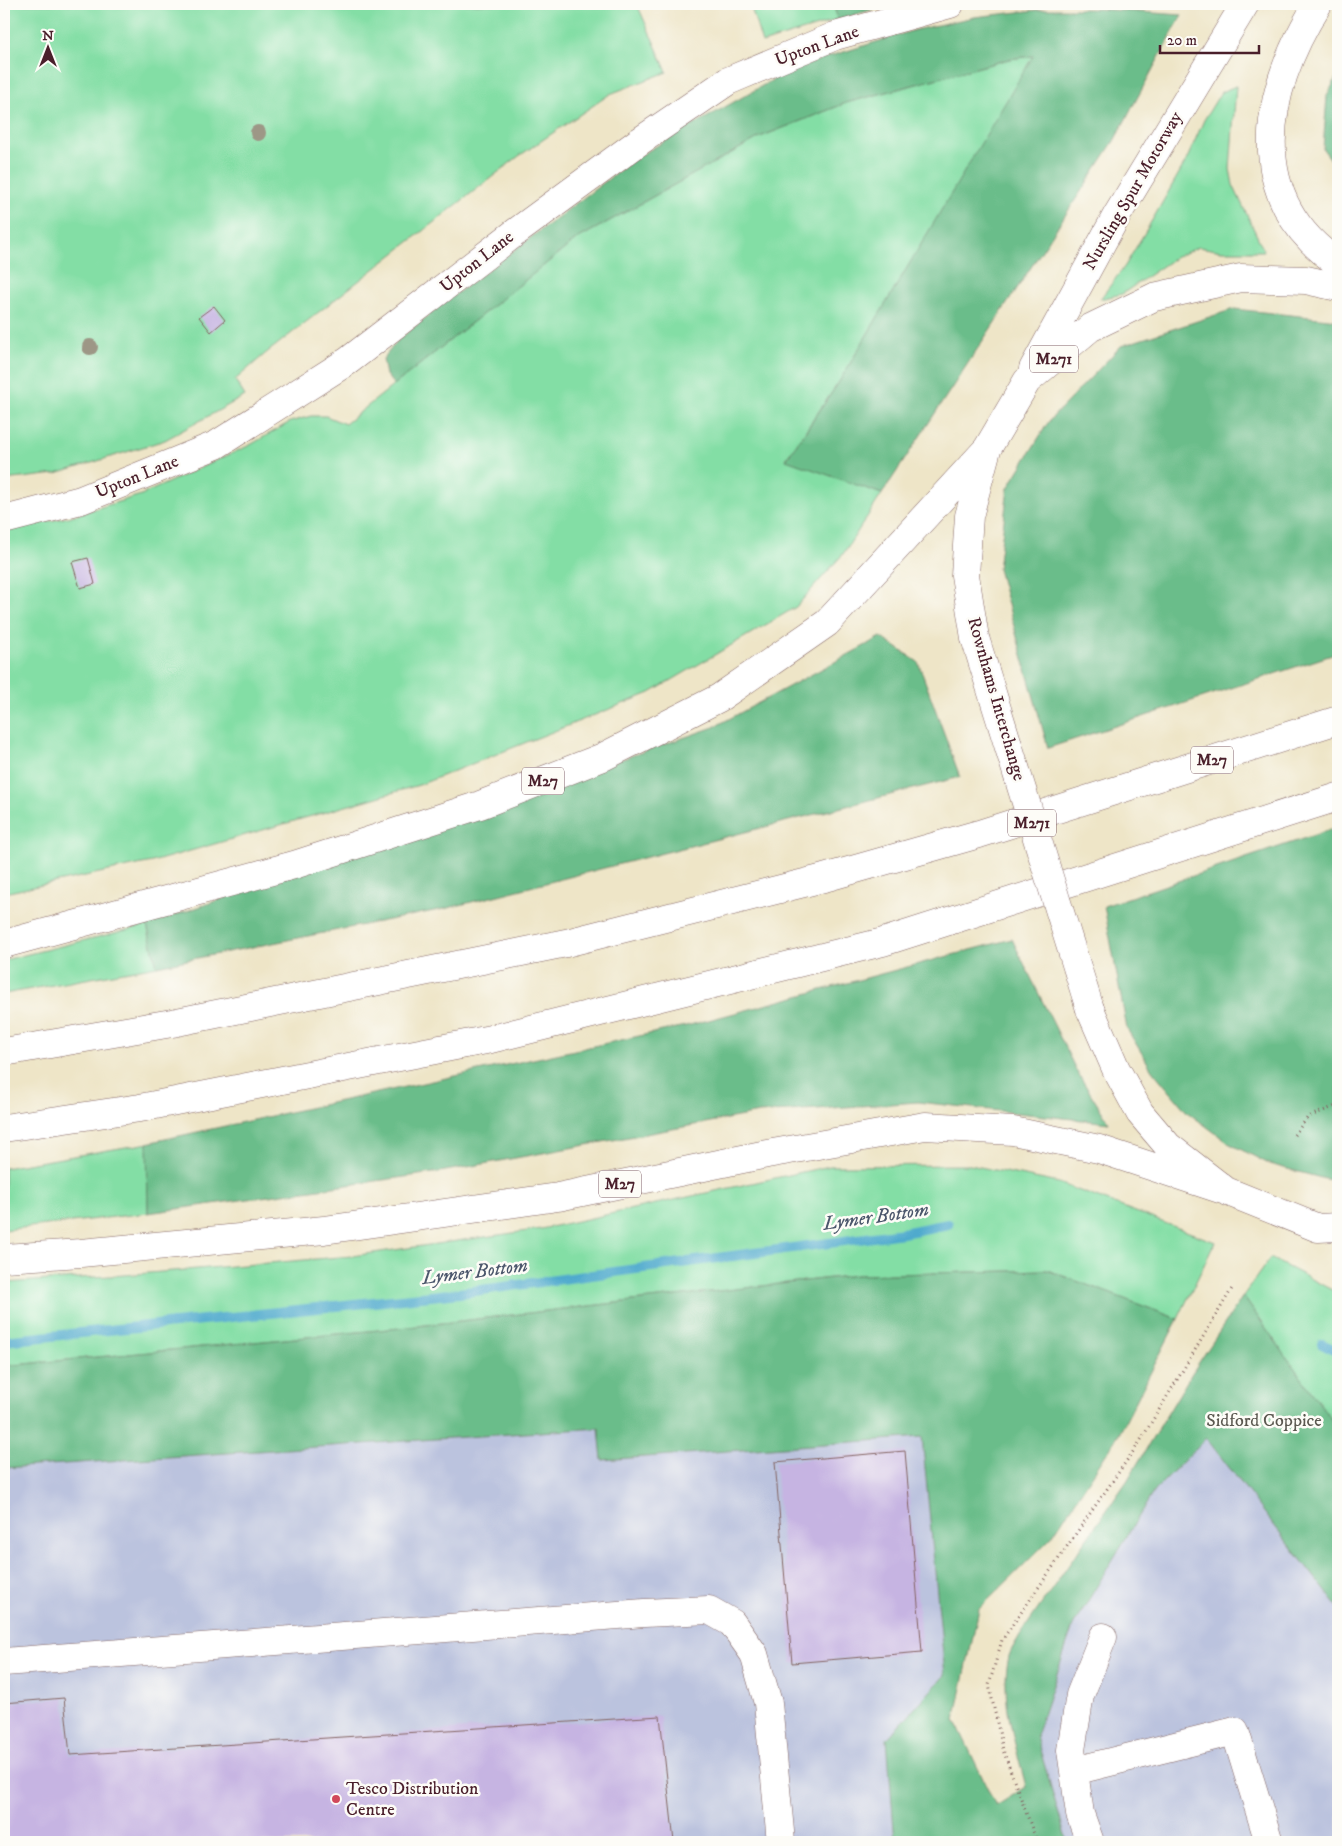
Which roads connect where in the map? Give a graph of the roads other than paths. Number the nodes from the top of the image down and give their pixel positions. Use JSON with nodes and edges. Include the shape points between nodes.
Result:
{"nodes":[{"id":1,"x":950,"y":4,"type":"edge"},
{"id":2,"x":1241,"y":10,"type":"edge"},
{"id":3,"x":1314,"y":10,"type":"edge"},
{"id":4,"x":1338,"y":263,"type":"edge"},
{"id":5,"x":1338,"y":286,"type":"edge"},
{"id":6,"x":1027,"y":381,"type":"junction"},
{"id":7,"x":987,"y":449,"type":"junction"},
{"id":8,"x":4,"y":520,"type":"edge"},
{"id":9,"x":1338,"y":720,"type":"edge"},
{"id":10,"x":1338,"y":797,"type":"edge"},
{"id":11,"x":4,"y":944,"type":"edge"},
{"id":12,"x":4,"y":1052,"type":"edge"},
{"id":13,"x":4,"y":1128,"type":"edge"},
{"id":14,"x":1226,"y":1191,"type":"junction"},
{"id":15,"x":1332,"y":1231,"type":"edge"},
{"id":16,"x":4,"y":1258,"type":"edge"},
{"id":17,"x":1103,"y":1637,"type":"dead end"},
{"id":18,"x":4,"y":1662,"type":"edge"},
{"id":19,"x":1074,"y":1771,"type":"junction"},
{"id":20,"x":781,"y":1842,"type":"edge"},
{"id":21,"x":1090,"y":1842,"type":"edge"},
{"id":22,"x":1269,"y":1842,"type":"edge"}],
"edges":[{"from":1,"to":8,"type":"main road","name":"Upton Lane","via":[[835,36],[728,81],[524,226],[348,361],[216,445],[81,500]]},
{"from":2,"to":6,"type":"main road","name":"Nursling Spur Motorway","number":"M271","via":[[1117,215]]},
{"from":3,"to":4,"type":"main road","via":[[1288,62],[1276,95],[1272,126],[1274,171],[1296,225]]},
{"from":5,"to":6,"type":"main road","name":"Rownhams Interchange","number":"M271","via":[[1306,280],[1241,278],[1154,296],[1090,328]]},
{"from":6,"to":7,"type":"main road","name":"Rownhams Interchange","number":"M271"},
{"from":7,"to":11,"type":"main road","number":"M27","via":[[827,623],[719,698],[603,757],[480,805],[294,865]]},
{"from":7,"to":14,"type":"main road","name":"Rownhams Interchange","number":"M271","bridge":true,"via":[[969,516],[964,575],[975,638],[1090,1009],[1116,1069],[1140,1113],[1168,1146]]},
{"from":9,"to":12,"type":"main road","number":"M27","via":[[979,834],[824,878],[576,941],[172,1023]]},
{"from":10,"to":13,"type":"main road","via":[[892,939],[835,954],[490,1039],[140,1108]]},
{"from":14,"to":15,"type":"main road","name":"Rownhams Interchange","number":"M271"},
{"from":14,"to":16,"type":"main road","number":"M27","via":[[1100,1149],[1013,1131],[925,1126],[767,1154],[558,1197],[324,1230]]},
{"from":17,"to":19,"type":"main road","via":[[1080,1695],[1071,1750]]},
{"from":18,"to":20,"type":"main road","via":[[709,1610],[732,1623],[754,1654],[768,1703]]},
{"from":19,"to":21,"type":"main road","via":[[1080,1814]]},
{"from":19,"to":22,"type":"main road","via":[[1235,1731]]}]}
